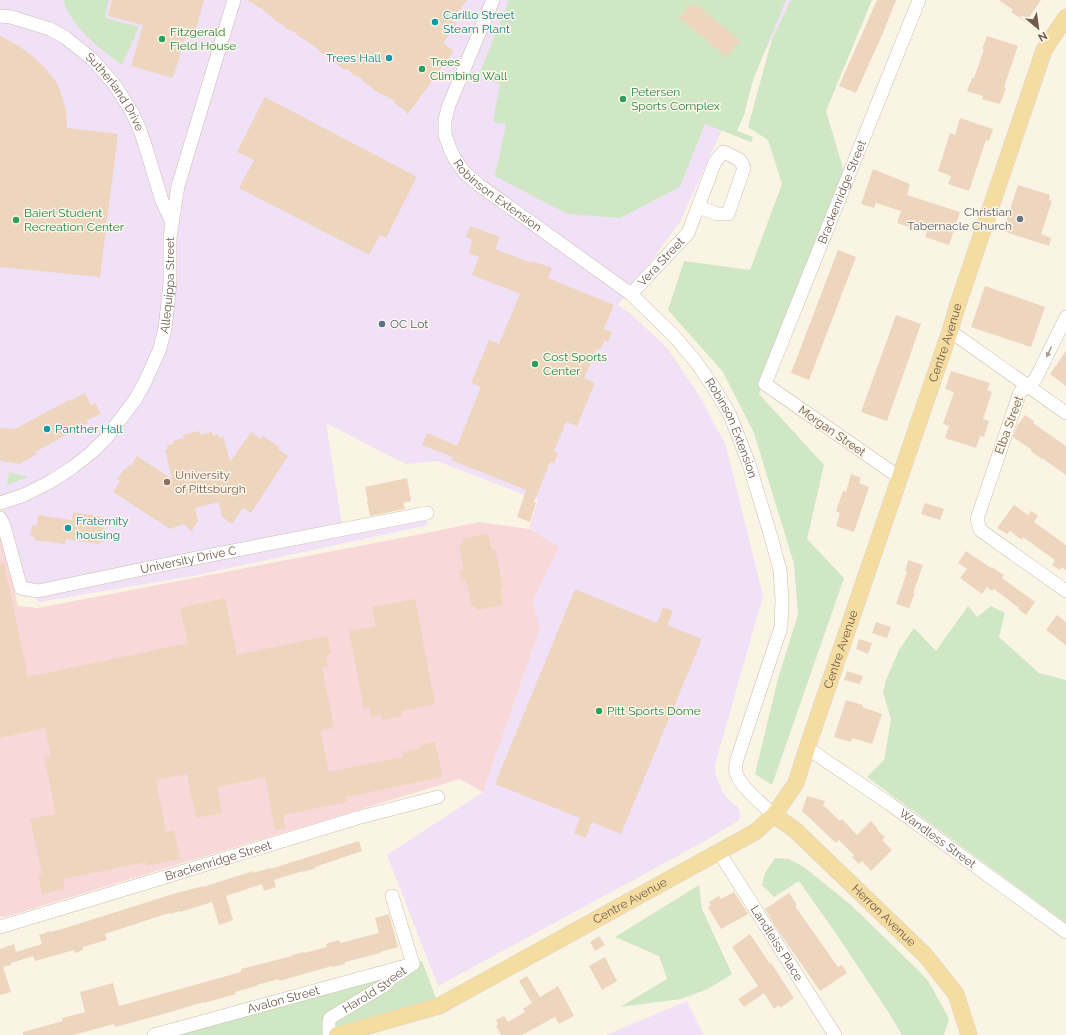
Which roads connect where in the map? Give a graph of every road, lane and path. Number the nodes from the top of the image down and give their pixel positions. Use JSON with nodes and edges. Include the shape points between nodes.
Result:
{"nodes":[{"id":1,"x":234,"y":0,"type":"edge"},
{"id":2,"x":493,"y":0,"type":"edge"},
{"id":3,"x":919,"y":0,"type":"edge"},
{"id":4,"x":0,"y":16,"type":"edge"},
{"id":5,"x":1066,"y":18,"type":"edge"},
{"id":6,"x":698,"y":207,"type":"junction"},
{"id":7,"x":172,"y":222,"type":"junction"},
{"id":8,"x":631,"y":294,"type":"junction"},
{"id":9,"x":1066,"y":317,"type":"edge"},
{"id":10,"x":950,"y":331,"type":"junction"},
{"id":11,"x":765,"y":384,"type":"joint"},
{"id":12,"x":1028,"y":386,"type":"junction"},
{"id":13,"x":1066,"y":413,"type":"edge"},
{"id":14,"x":899,"y":477,"type":"junction"},
{"id":15,"x":0,"y":503,"type":"edge"},
{"id":16,"x":427,"y":513,"type":"dead end"},
{"id":17,"x":0,"y":518,"type":"edge"},
{"id":18,"x":1066,"y":591,"type":"edge"},
{"id":19,"x":807,"y":748,"type":"junction"},
{"id":20,"x":438,"y":797,"type":"dead end"},
{"id":21,"x":774,"y":815,"type":"junction"},
{"id":22,"x":719,"y":852,"type":"junction"},
{"id":23,"x":392,"y":896,"type":"dead end"},
{"id":24,"x":0,"y":927,"type":"edge"},
{"id":25,"x":1066,"y":932,"type":"edge"},
{"id":26,"x":413,"y":964,"type":"junction"},
{"id":27,"x":154,"y":1035,"type":"edge"},
{"id":28,"x":329,"y":1035,"type":"edge"},
{"id":29,"x":337,"y":1035,"type":"edge"},
{"id":30,"x":835,"y":1035,"type":"edge"},
{"id":31,"x":968,"y":1035,"type":"edge"}],
"edges":[{"from":1,"to":7,"type":"street","name":"Allequippa Street","via":[[178,186]]},
{"from":2,"to":8,"type":"street","name":"Robinson Extension","via":[[445,120],[445,135],[455,158],[464,172],[479,185]]},
{"from":3,"to":11,"type":"street","name":"Brackenridge Street"},
{"from":4,"to":7,"type":"street","name":"Sutherland Drive","via":[[50,29],[66,38],[92,59],[114,84],[140,130],[162,201]]},
{"from":5,"to":10,"type":"main road","name":"Centre Avenue","via":[[1044,50]]},
{"from":6,"to":6,"type":"street","name":"Vera Street","via":[[718,214],[728,214],[744,168],[740,160],[722,152],[715,162]]},
{"from":6,"to":8,"type":"street","name":"Vera Street","via":[[688,233]]},
{"from":7,"to":15,"type":"street","name":"Allequippa Street","via":[[165,329],[154,365],[135,400],[106,438],[73,467],[24,495]]},
{"from":8,"to":21,"type":"street","name":"Robinson Extension","via":[[674,336],[696,362],[730,415],[749,464],[780,570],[781,627],[736,762],[736,773],[740,781],[748,792]]},
{"from":9,"to":12,"type":"street","name":"Elba Street","one_way":true,"via":[[1035,380]]},
{"from":10,"to":12,"type":"street"},
{"from":10,"to":14,"type":"main road","name":"Centre Avenue"},
{"from":11,"to":14,"type":"street","name":"Morgan Street"},
{"from":12,"to":13,"type":"street"},
{"from":12,"to":18,"type":"street","name":"Elba Street","via":[[1020,392],[977,519],[980,530]]},
{"from":14,"to":19,"type":"main road","name":"Centre Avenue"},
{"from":16,"to":17,"type":"street","name":"University Drive C","via":[[191,558],[38,591],[21,588]]},
{"from":19,"to":21,"type":"main road","name":"Centre Avenue","via":[[796,783]]},
{"from":19,"to":25,"type":"street","name":"Wandless Street","via":[[890,804]]},
{"from":20,"to":24,"type":"street","name":"Brackenridge Street","via":[[357,818]]},
{"from":21,"to":22,"type":"main road","name":"Centre Avenue","via":[[755,832]]},
{"from":21,"to":31,"type":"main road","name":"Herron Avenue","via":[[795,830],[925,955],[956,994]]},
{"from":22,"to":29,"type":"main road","name":"Centre Avenue","via":[[439,1006]]},
{"from":22,"to":30,"type":"street","name":"Landleiss Place"},
{"from":23,"to":26,"type":"street","name":"Harold Street"},
{"from":26,"to":27,"type":"street","name":"Avalon Street"},
{"from":26,"to":28,"type":"street","name":"Harold Street","via":[[385,985],[330,1018]]}]}
